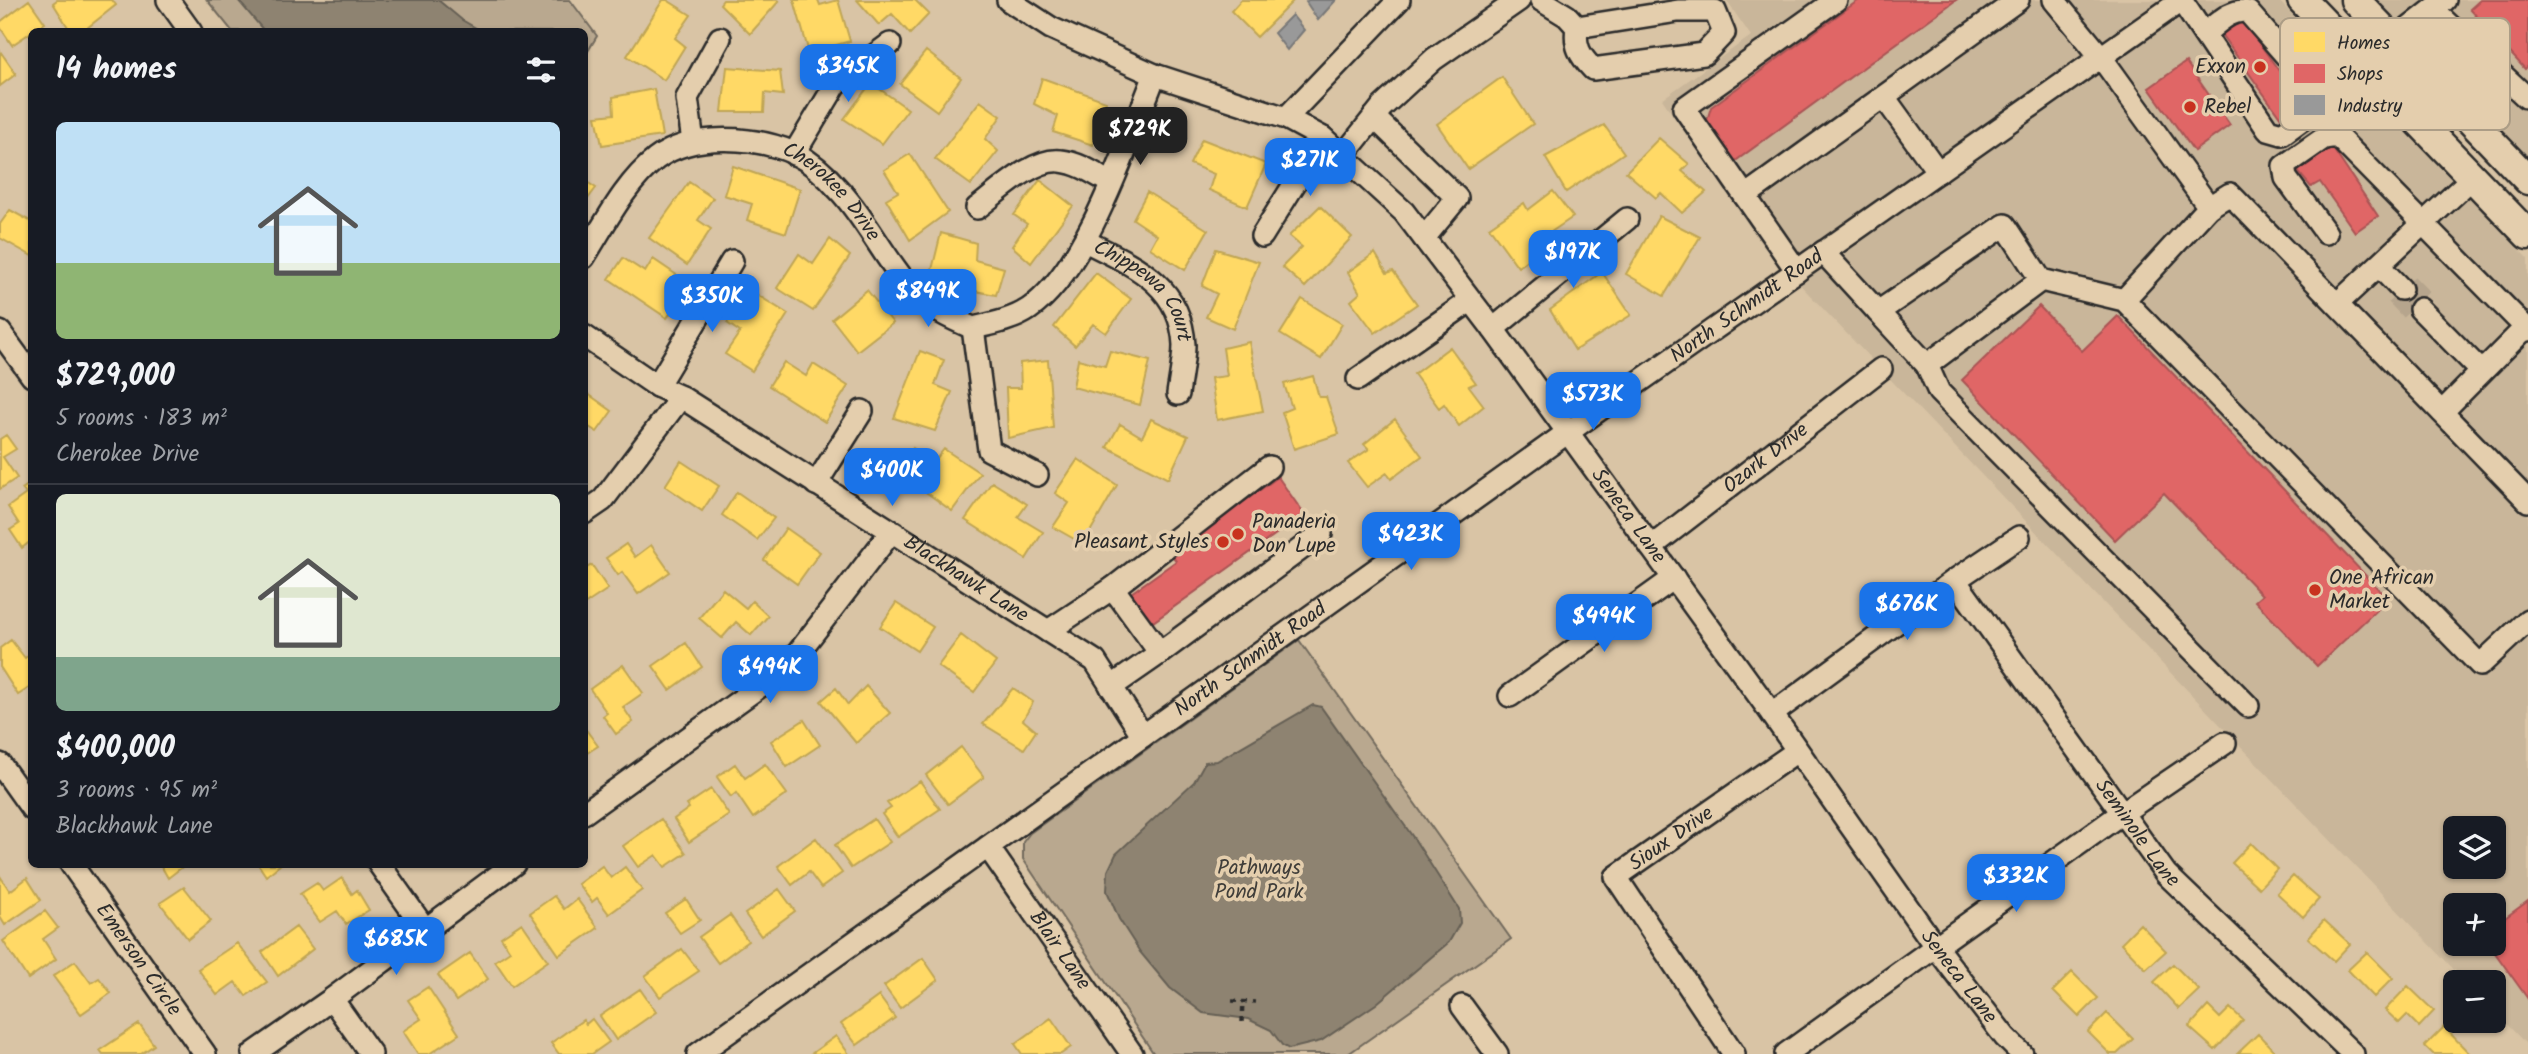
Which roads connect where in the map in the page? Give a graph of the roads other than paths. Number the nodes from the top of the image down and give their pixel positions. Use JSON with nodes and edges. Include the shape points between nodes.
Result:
{"nodes":[{"id":1,"x":168,"y":0,"type":"edge"},
{"id":2,"x":1008,"y":0,"type":"edge"},
{"id":3,"x":1399,"y":0,"type":"edge"},
{"id":4,"x":1519,"y":0,"type":"edge"},
{"id":5,"x":1541,"y":0,"type":"edge"},
{"id":6,"x":1836,"y":0,"type":"edge"},
{"id":7,"x":2018,"y":0,"type":"edge"},
{"id":8,"x":2054,"y":0,"type":"edge"},
{"id":9,"x":2181,"y":0,"type":"edge"},
{"id":10,"x":2302,"y":0,"type":"edge"},
{"id":11,"x":2355,"y":0,"type":"edge"},
{"id":12,"x":2439,"y":5,"type":"edge"},
{"id":13,"x":2155,"y":8,"type":"edge"},
{"id":14,"x":1572,"y":14,"type":"edge"},
{"id":15,"x":2319,"y":18,"type":"edge"},
{"id":16,"x":2373,"y":18,"type":"edge"},
{"id":17,"x":2422,"y":18,"type":"edge"},
{"id":18,"x":2451,"y":18,"type":"edge"},
{"id":19,"x":188,"y":28,"type":"edge"},
{"id":20,"x":2204,"y":34,"type":"junction"},
{"id":21,"x":720,"y":38,"type":"dead end"},
{"id":22,"x":890,"y":44,"type":"dead end"},
{"id":23,"x":2280,"y":48,"type":"edge"},
{"id":24,"x":2101,"y":57,"type":"junction"},
{"id":25,"x":1155,"y":75,"type":"junction"},
{"id":26,"x":2510,"y":80,"type":"edge"},
{"id":27,"x":2528,"y":96,"type":"edge"},
{"id":28,"x":1884,"y":97,"type":"junction"},
{"id":29,"x":1374,"y":117,"type":"junction"},
{"id":30,"x":1286,"y":118,"type":"junction"},
{"id":31,"x":2287,"y":130,"type":"edge"},
{"id":32,"x":2428,"y":130,"type":"edge"},
{"id":33,"x":2480,"y":130,"type":"edge"},
{"id":34,"x":1323,"y":138,"type":"junction"},
{"id":35,"x":693,"y":142,"type":"junction"},
{"id":36,"x":794,"y":154,"type":"junction"},
{"id":37,"x":1343,"y":156,"type":"junction"},
{"id":38,"x":1938,"y":172,"type":"junction"},
{"id":39,"x":2473,"y":177,"type":"junction"},
{"id":40,"x":2528,"y":180,"type":"edge"},
{"id":41,"x":1111,"y":183,"type":"junction"},
{"id":42,"x":1745,"y":196,"type":"junction"},
{"id":43,"x":2209,"y":207,"type":"junction"},
{"id":44,"x":977,"y":208,"type":"dead end"},
{"id":45,"x":1627,"y":219,"type":"dead end"},
{"id":46,"x":2424,"y":223,"type":"junction"},
{"id":47,"x":2326,"y":233,"type":"dead end"},
{"id":48,"x":2528,"y":235,"type":"edge"},
{"id":49,"x":1262,"y":236,"type":"dead end"},
{"id":50,"x":1424,"y":237,"type":"junction"},
{"id":51,"x":1085,"y":241,"type":"junction"},
{"id":52,"x":588,"y":251,"type":"edge"},
{"id":53,"x":1823,"y":252,"type":"junction"},
{"id":54,"x":732,"y":261,"type":"dead end"},
{"id":55,"x":1797,"y":271,"type":"junction"},
{"id":56,"x":2041,"y":280,"type":"junction"},
{"id":57,"x":2124,"y":300,"type":"junction"},
{"id":58,"x":1470,"y":301,"type":"junction"},
{"id":59,"x":2337,"y":304,"type":"junction"},
{"id":60,"x":2420,"y":309,"type":"tunnel mouth"},
{"id":61,"x":1878,"y":312,"type":"junction"},
{"id":62,"x":973,"y":328,"type":"junction"},
{"id":63,"x":1493,"y":329,"type":"junction"},
{"id":64,"x":2527,"y":329,"type":"edge"},
{"id":65,"x":0,"y":332,"type":"edge"},
{"id":66,"x":588,"y":339,"type":"edge"},
{"id":67,"x":1927,"y":365,"type":"junction"},
{"id":68,"x":1881,"y":369,"type":"dead end"},
{"id":69,"x":28,"y":370,"type":"edge"},
{"id":70,"x":2482,"y":371,"type":"junction"},
{"id":71,"x":1358,"y":379,"type":"dead end"},
{"id":72,"x":657,"y":386,"type":"junction"},
{"id":73,"x":1178,"y":394,"type":"dead end"},
{"id":74,"x":681,"y":397,"type":"junction"},
{"id":75,"x":862,"y":411,"type":"dead end"},
{"id":76,"x":2442,"y":412,"type":"junction"},
{"id":77,"x":1567,"y":433,"type":"junction"},
{"id":78,"x":1269,"y":467,"type":"dead end"},
{"id":79,"x":1037,"y":475,"type":"dead end"},
{"id":80,"x":816,"y":484,"type":"junction"},
{"id":81,"x":2528,"y":501,"type":"edge"},
{"id":82,"x":588,"y":510,"type":"edge"},
{"id":83,"x":891,"y":532,"type":"junction"},
{"id":84,"x":1321,"y":534,"type":"dead end"},
{"id":85,"x":2019,"y":537,"type":"dead end"},
{"id":86,"x":1651,"y":547,"type":"junction"},
{"id":87,"x":1674,"y":578,"type":"junction"},
{"id":88,"x":1955,"y":580,"type":"junction"},
{"id":89,"x":1113,"y":587,"type":"junction"},
{"id":90,"x":2528,"y":620,"type":"edge"},
{"id":91,"x":1048,"y":631,"type":"junction"},
{"id":92,"x":1160,"y":653,"type":"junction"},
{"id":93,"x":1111,"y":687,"type":"junction"},
{"id":94,"x":1510,"y":696,"type":"dead end"},
{"id":95,"x":2248,"y":706,"type":"dead end"},
{"id":96,"x":1772,"y":714,"type":"junction"},
{"id":97,"x":1143,"y":736,"type":"junction"},
{"id":98,"x":2225,"y":743,"type":"dead end"},
{"id":99,"x":1797,"y":751,"type":"junction"},
{"id":100,"x":0,"y":764,"type":"edge"},
{"id":101,"x":28,"y":803,"type":"edge"},
{"id":102,"x":588,"y":810,"type":"edge"},
{"id":103,"x":2122,"y":813,"type":"junction"},
{"id":104,"x":988,"y":847,"type":"junction"},
{"id":105,"x":74,"y":868,"type":"edge"},
{"id":106,"x":382,"y":868,"type":"edge"},
{"id":107,"x":509,"y":868,"type":"edge"},
{"id":108,"x":425,"y":929,"type":"junction"},
{"id":109,"x":1935,"y":946,"type":"junction"},
{"id":110,"x":332,"y":999,"type":"junction"},
{"id":111,"x":1462,"y":1006,"type":"dead end"},
{"id":112,"x":205,"y":1054,"type":"edge"},
{"id":113,"x":253,"y":1054,"type":"edge"},
{"id":114,"x":371,"y":1054,"type":"edge"},
{"id":115,"x":698,"y":1054,"type":"edge"},
{"id":116,"x":1132,"y":1054,"type":"edge"},
{"id":117,"x":1497,"y":1054,"type":"edge"},
{"id":118,"x":1734,"y":1054,"type":"edge"},
{"id":119,"x":1786,"y":1054,"type":"edge"},
{"id":120,"x":2022,"y":1054,"type":"edge"},
{"id":121,"x":2353,"y":1054,"type":"edge"}],
"edges":[{"from":1,"to":19,"type":"street"},
{"from":2,"to":25,"type":"street","name":"Seneca Lane","via":[[1051,28]]},
{"from":3,"to":30,"type":"street"},
{"from":4,"to":29,"type":"street","via":[[1434,59]]},
{"from":5,"to":14,"type":"street"},
{"from":6,"to":42,"type":"street","via":[[1684,108]]},
{"from":7,"to":28,"type":"street"},
{"from":8,"to":24,"type":"street"},
{"from":9,"to":13,"type":"street","name":"North Schmidt Road"},
{"from":9,"to":20,"type":"street"},
{"from":10,"to":15,"type":"main road"},
{"from":11,"to":16,"type":"main road"},
{"from":12,"to":17,"type":"street"},
{"from":12,"to":18,"type":"street"},
{"from":13,"to":24,"type":"street","name":"North Schmidt Road"},
{"from":14,"to":14,"type":"street","via":[[1716,11],[1724,33],[1704,54],[1593,69],[1579,54]]},
{"from":20,"to":23,"type":"street","via":[[2241,10]]},
{"from":20,"to":31,"type":"street","via":[[2268,130],[2282,134]]},
{"from":21,"to":35,"type":"street","via":[[687,98]]},
{"from":22,"to":36,"type":"street","via":[[836,84]]},
{"from":24,"to":38,"type":"street","name":"North Schmidt Road"},
{"from":24,"to":43,"type":"street"},
{"from":25,"to":30,"type":"street","name":"Seneca Lane"},
{"from":25,"to":41,"type":"street"},
{"from":26,"to":27,"type":"street"},
{"from":28,"to":38,"type":"street"},
{"from":28,"to":42,"type":"street"},
{"from":29,"to":37,"type":"street"},
{"from":29,"to":50,"type":"street","via":[[1457,198]]},
{"from":30,"to":34,"type":"street","name":"Seneca Lane"},
{"from":32,"to":39,"type":"main road"},
{"from":33,"to":40,"type":"main road"},
{"from":34,"to":37,"type":"street","name":"Seneca Lane"},
{"from":34,"to":49,"type":"street"},
{"from":35,"to":36,"type":"street","name":"Cherokee Drive","via":[[727,139]]},
{"from":35,"to":52,"type":"street","name":"Cherokee Drive","via":[[655,159],[634,181]]},
{"from":36,"to":62,"type":"street","name":"Cherokee Drive","via":[[840,191],[911,289],[933,309]]},
{"from":37,"to":50,"type":"street","name":"Seneca Lane","via":[[1404,212]]},
{"from":38,"to":53,"type":"street","name":"North Schmidt Road"},
{"from":39,"to":46,"type":"street"},
{"from":39,"to":48,"type":"main road"},
{"from":41,"to":44,"type":"street","via":[[1080,166],[1059,160],[1044,162]]},
{"from":41,"to":51,"type":"street"},
{"from":42,"to":55,"type":"street"},
{"from":43,"to":57,"type":"street"},
{"from":43,"to":59,"type":"street","via":[[2230,194]]},
{"from":45,"to":63,"type":"street"},
{"from":46,"to":47,"type":"street","via":[[2337,136],[2323,138],[2284,166],[2286,178]]},
{"from":46,"to":59,"type":"street","via":[[2394,282]]},
{"from":46,"to":64,"type":"street"},
{"from":50,"to":58,"type":"street","name":"Seneca Lane"},
{"from":51,"to":62,"type":"street","via":[[1044,297],[1026,312]]},
{"from":51,"to":73,"type":"street","name":"Chippewa Court","via":[[1136,266],[1176,307],[1184,346]]},
{"from":53,"to":55,"type":"street","name":"North Schmidt Road"},
{"from":53,"to":61,"type":"street"},
{"from":54,"to":72,"type":"street"},
{"from":55,"to":77,"type":"street","name":"North Schmidt Road"},
{"from":56,"to":57,"type":"street"},
{"from":56,"to":61,"type":"street","via":[[2005,225]]},
{"from":56,"to":67,"type":"street"},
{"from":57,"to":90,"type":"street","via":[[2480,665]]},
{"from":58,"to":63,"type":"street","name":"Seneca Lane"},
{"from":58,"to":71,"type":"street"},
{"from":59,"to":76,"type":"street"},
{"from":60,"to":70,"type":"street","via":[[2438,316],[2442,331]]},
{"from":61,"to":67,"type":"street"},
{"from":62,"to":79,"type":"street","via":[[989,450]]},
{"from":63,"to":77,"type":"street","name":"Seneca Lane"},
{"from":64,"to":70,"type":"street"},
{"from":65,"to":69,"type":"street"},
{"from":66,"to":72,"type":"street","name":"Blackhawk Lane"},
{"from":67,"to":95,"type":"street","via":[[1939,392]]},
{"from":68,"to":86,"type":"street","name":"Ozark Drive"},
{"from":70,"to":76,"type":"street"},
{"from":72,"to":74,"type":"street","name":"Blackhawk Lane"},
{"from":74,"to":80,"type":"street","name":"Blackhawk Lane"},
{"from":74,"to":82,"type":"street","via":[[603,500]]},
{"from":75,"to":80,"type":"street"},
{"from":76,"to":81,"type":"street"},
{"from":77,"to":86,"type":"street","name":"Seneca Lane"},
{"from":77,"to":97,"type":"street","name":"North Schmidt Road"},
{"from":78,"to":89,"type":"street"},
{"from":80,"to":83,"type":"street","name":"Blackhawk Lane"},
{"from":83,"to":91,"type":"street","name":"Blackhawk Lane"},
{"from":83,"to":102,"type":"street","via":[[788,666]]},
{"from":84,"to":92,"type":"street"},
{"from":85,"to":88,"type":"street"},
{"from":86,"to":87,"type":"street","name":"Seneca Lane"},
{"from":87,"to":94,"type":"street"},
{"from":87,"to":96,"type":"street","name":"Seneca Lane"},
{"from":88,"to":96,"type":"street"},
{"from":88,"to":103,"type":"street","name":"Seminole Lane"},
{"from":89,"to":91,"type":"street"},
{"from":89,"to":92,"type":"street"},
{"from":91,"to":93,"type":"street","name":"Blackhawk Lane","via":[[1095,661]]},
{"from":92,"to":93,"type":"street"},
{"from":93,"to":97,"type":"street","name":"Blackhawk Lane"},
{"from":96,"to":99,"type":"street","name":"Seneca Lane"},
{"from":97,"to":104,"type":"street","name":"North Schmidt Road"},
{"from":98,"to":103,"type":"street"},
{"from":99,"to":109,"type":"street","name":"Seneca Lane"},
{"from":99,"to":118,"type":"street","name":"Sioux Drive","via":[[1616,877]]},
{"from":100,"to":101,"type":"street"},
{"from":103,"to":109,"type":"street"},
{"from":103,"to":121,"type":"street","name":"Seminole Lane","via":[[2166,874]]},
{"from":104,"to":115,"type":"street","name":"North Schmidt Road"},
{"from":104,"to":116,"type":"street","name":"Blair Lane"},
{"from":105,"to":112,"type":"street","name":"Emerson Circle"},
{"from":106,"to":108,"type":"street"},
{"from":107,"to":108,"type":"street"},
{"from":108,"to":110,"type":"street"},
{"from":109,"to":119,"type":"street"},
{"from":109,"to":120,"type":"street","name":"Seneca Lane"},
{"from":110,"to":113,"type":"street"},
{"from":110,"to":114,"type":"street"},
{"from":111,"to":117,"type":"street"}]}
